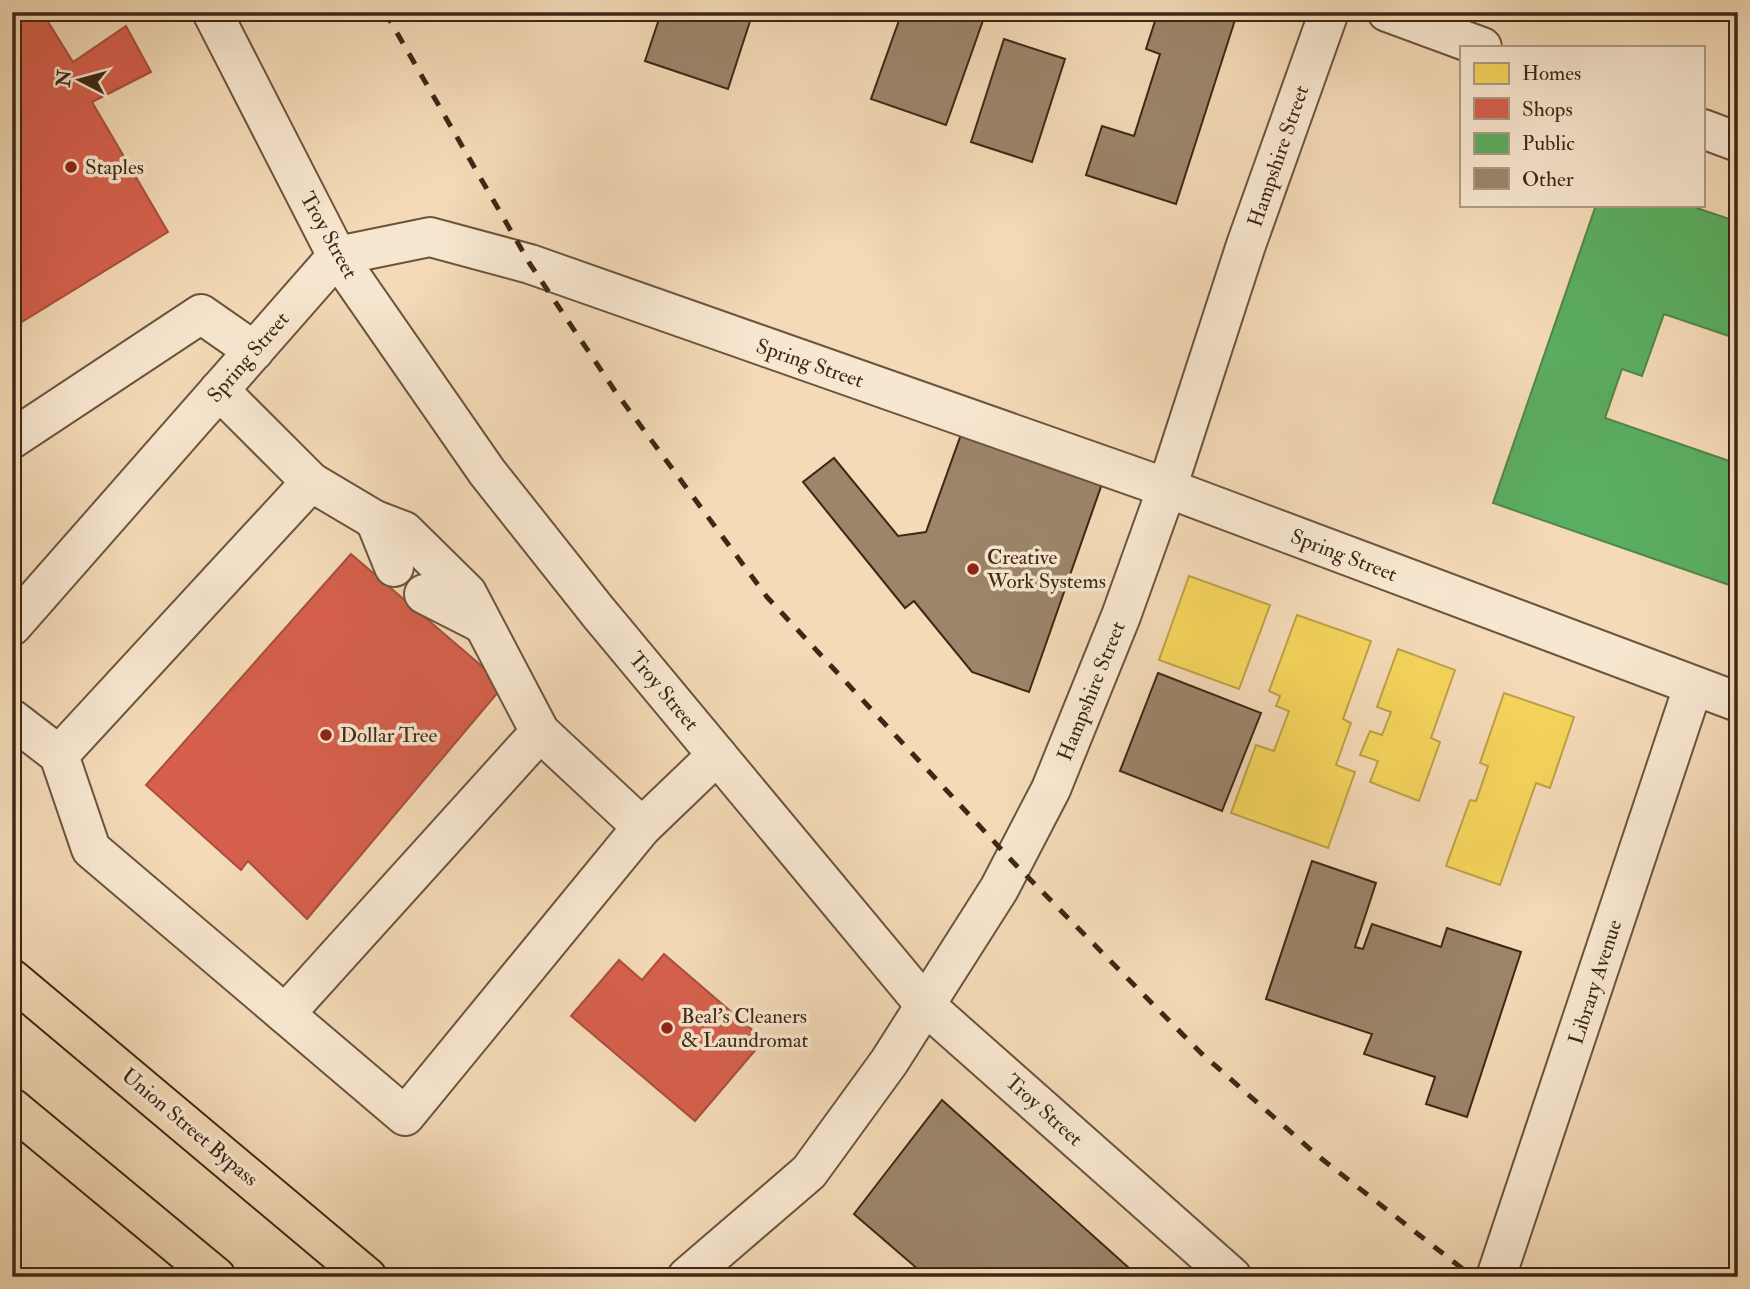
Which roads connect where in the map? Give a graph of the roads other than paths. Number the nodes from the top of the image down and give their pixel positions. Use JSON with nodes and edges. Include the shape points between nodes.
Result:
{"nodes":[{"id":1,"x":212,"y":12,"type":"edge"},
{"id":2,"x":1329,"y":12,"type":"edge"},
{"id":3,"x":1387,"y":12,"type":"edge"},
{"id":4,"x":1479,"y":46,"type":"edge"},
{"id":5,"x":1704,"y":129,"type":"edge"},
{"id":6,"x":1738,"y":142,"type":"edge"},
{"id":7,"x":337,"y":256,"type":"junction"},
{"id":8,"x":254,"y":351,"type":"junction"},
{"id":9,"x":219,"y":390,"type":"junction"},
{"id":10,"x":12,"y":439,"type":"edge"},
{"id":11,"x":311,"y":482,"type":"junction"},
{"id":12,"x":1167,"y":488,"type":"junction"},
{"id":13,"x":375,"y":520,"type":"junction"},
{"id":14,"x":394,"y":567,"type":"dead end"},
{"id":15,"x":424,"y":594,"type":"dead end"},
{"id":16,"x":481,"y":623,"type":"junction"},
{"id":17,"x":12,"y":626,"type":"edge"},
{"id":18,"x":1693,"y":687,"type":"junction"},
{"id":19,"x":1738,"y":702,"type":"edge"},
{"id":20,"x":12,"y":719,"type":"edge"},
{"id":21,"x":540,"y":732,"type":"junction"},
{"id":22,"x":60,"y":755,"type":"junction"},
{"id":23,"x":717,"y":755,"type":"junction"},
{"id":24,"x":642,"y":827,"type":"junction"},
{"id":25,"x":12,"y":979,"type":"edge"},
{"id":26,"x":925,"y":1005,"type":"junction"},
{"id":27,"x":285,"y":1014,"type":"junction"},
{"id":28,"x":12,"y":1108,"type":"edge"},
{"id":29,"x":216,"y":1277,"type":"edge"},
{"id":30,"x":367,"y":1277,"type":"edge"},
{"id":31,"x":687,"y":1277,"type":"edge"},
{"id":32,"x":1232,"y":1277,"type":"edge"},
{"id":33,"x":1496,"y":1277,"type":"edge"}],
"edges":[{"from":1,"to":7,"type":"street","name":"Troy Street"},
{"from":2,"to":12,"type":"street","name":"Hampshire Street","via":[[1246,245]]},
{"from":3,"to":4,"type":"street"},
{"from":5,"to":6,"type":"street"},
{"from":7,"to":8,"type":"street","name":"Spring Street"},
{"from":7,"to":12,"type":"street","name":"Spring Street","via":[[430,237],[530,264]]},
{"from":7,"to":23,"type":"street","name":"Troy Street","via":[[487,472]]},
{"from":8,"to":9,"type":"street","name":"Spring Street"},
{"from":8,"to":10,"type":"street","via":[[201,314]]},
{"from":9,"to":11,"type":"street"},
{"from":9,"to":17,"type":"street","name":"Spring Street"},
{"from":11,"to":13,"type":"street"},
{"from":11,"to":22,"type":"street"},
{"from":12,"to":18,"type":"street","name":"Spring Street"},
{"from":12,"to":26,"type":"street","name":"Hampshire Street","via":[[1051,789],[999,889]]},
{"from":13,"to":14,"type":"street"},
{"from":13,"to":16,"type":"street","via":[[404,531],[467,593]]},
{"from":15,"to":16,"type":"street"},
{"from":16,"to":21,"type":"street"},
{"from":18,"to":19,"type":"street","name":"Spring Street"},
{"from":18,"to":33,"type":"street","name":"Library Avenue"},
{"from":20,"to":22,"type":"street"},
{"from":21,"to":24,"type":"street"},
{"from":21,"to":27,"type":"street"},
{"from":22,"to":27,"type":"street","via":[[91,849]]},
{"from":23,"to":24,"type":"street"},
{"from":23,"to":26,"type":"street","name":"Troy Street"},
{"from":24,"to":27,"type":"street","via":[[405,1116]]},
{"from":25,"to":30,"type":"highway","name":"Union Street Bypass"},
{"from":26,"to":31,"type":"street","name":"Hampshire Street","via":[[809,1172]]},
{"from":26,"to":32,"type":"street","name":"Troy Street"},
{"from":28,"to":29,"type":"highway"}]}
